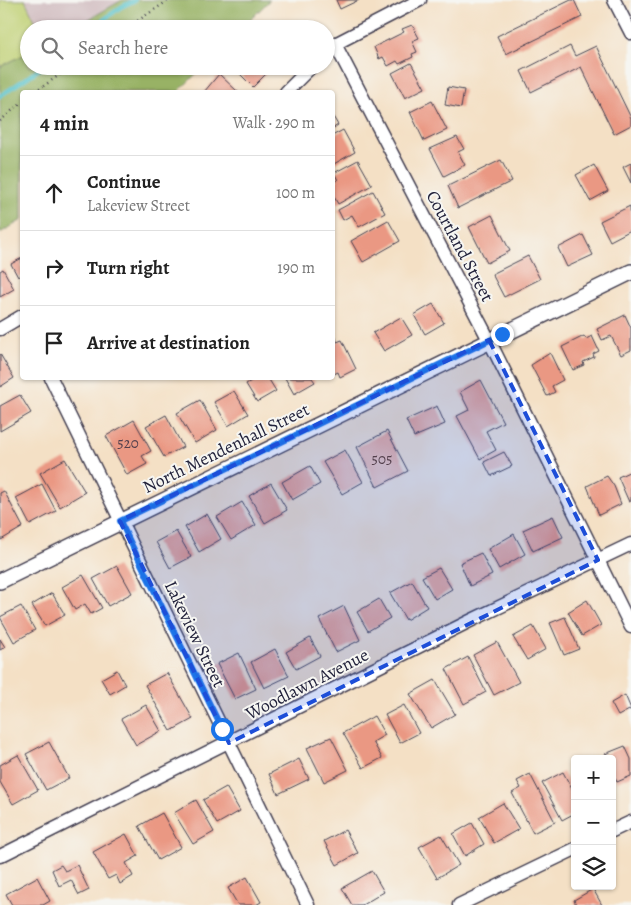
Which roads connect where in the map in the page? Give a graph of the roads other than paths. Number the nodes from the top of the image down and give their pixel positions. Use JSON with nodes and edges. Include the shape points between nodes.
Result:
{"nodes":[{"id":1,"x":420,"y":0,"type":"edge"},
{"id":2,"x":614,"y":0,"type":"edge"},
{"id":3,"x":631,"y":33,"type":"edge"},
{"id":4,"x":335,"y":45,"type":"edge"},
{"id":5,"x":335,"y":57,"type":"edge"},
{"id":6,"x":303,"y":75,"type":"edge"},
{"id":7,"x":288,"y":90,"type":"edge"},
{"id":8,"x":631,"y":272,"type":"edge"},
{"id":9,"x":20,"y":318,"type":"edge"},
{"id":10,"x":0,"y":329,"type":"edge"},
{"id":11,"x":489,"y":340,"type":"junction"},
{"id":12,"x":52,"y":380,"type":"edge"},
{"id":13,"x":120,"y":521,"type":"junction"},
{"id":14,"x":631,"y":544,"type":"edge"},
{"id":15,"x":598,"y":560,"type":"junction"},
{"id":16,"x":0,"y":581,"type":"edge"},
{"id":17,"x":631,"y":627,"type":"edge"},
{"id":18,"x":230,"y":743,"type":"junction"},
{"id":19,"x":631,"y":822,"type":"edge"},
{"id":20,"x":616,"y":829,"type":"edge"},
{"id":21,"x":571,"y":851,"type":"edge"},
{"id":22,"x":0,"y":856,"type":"edge"},
{"id":23,"x":308,"y":905,"type":"edge"},
{"id":24,"x":459,"y":905,"type":"edge"}],
"edges":[{"from":1,"to":4,"type":"street"},
{"from":2,"to":3,"type":"street"},
{"from":5,"to":11,"type":"street","name":"Courtland Street"},
{"from":6,"to":7,"type":"street"},
{"from":8,"to":11,"type":"street","name":"North Mendenhall Street"},
{"from":9,"to":10,"type":"street"},
{"from":11,"to":13,"type":"street","name":"North Mendenhall Street"},
{"from":11,"to":15,"type":"street","name":"Courtland Street"},
{"from":12,"to":13,"type":"street","name":"Lakeview Street"},
{"from":13,"to":16,"type":"street","name":"North Mendenhall Street"},
{"from":13,"to":18,"type":"street","name":"Lakeview Street"},
{"from":14,"to":15,"type":"street","name":"Woodlawn Avenue"},
{"from":15,"to":17,"type":"street","name":"Courtland Street"},
{"from":15,"to":18,"type":"street","name":"Woodlawn Avenue"},
{"from":18,"to":22,"type":"street","name":"Woodlawn Avenue"},
{"from":18,"to":23,"type":"street","name":"Lakeview Street"},
{"from":19,"to":20,"type":"street"},
{"from":21,"to":24,"type":"street"}]}
